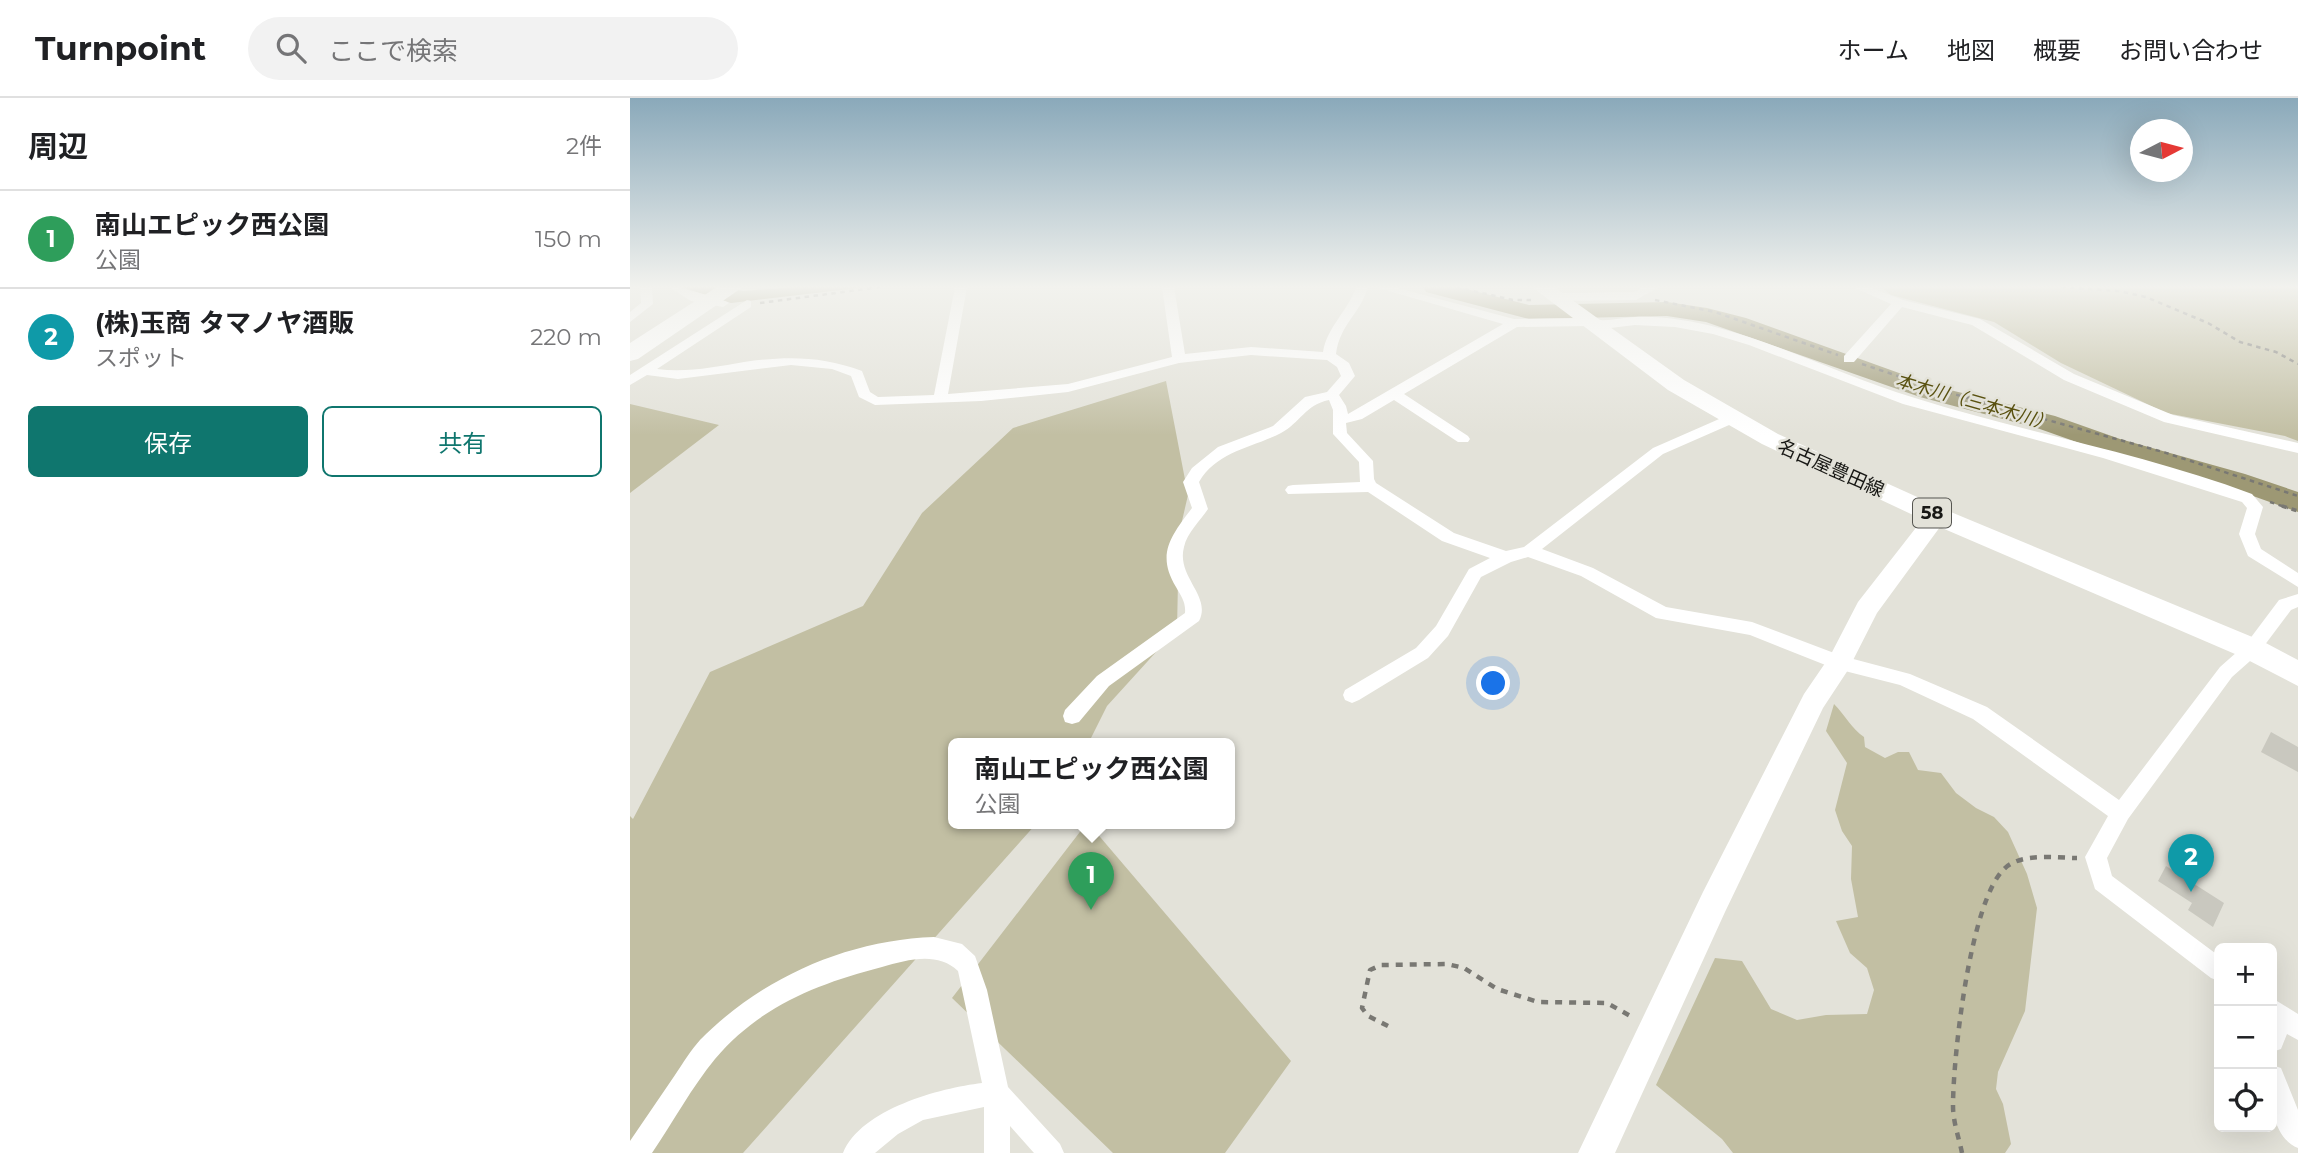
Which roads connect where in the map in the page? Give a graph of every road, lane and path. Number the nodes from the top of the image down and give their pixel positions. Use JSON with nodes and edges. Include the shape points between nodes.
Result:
{"nodes":[{"id":1,"x":666,"y":336,"type":"edge"},
{"id":2,"x":666,"y":336,"type":"edge"},
{"id":3,"x":952,"y":336,"type":"edge"},
{"id":4,"x":1176,"y":336,"type":"edge"},
{"id":5,"x":1333,"y":336,"type":"edge"},
{"id":6,"x":1492,"y":336,"type":"edge"},
{"id":7,"x":1609,"y":336,"type":"edge"},
{"id":8,"x":1731,"y":336,"type":"edge"},
{"id":9,"x":1785,"y":336,"type":"edge"},
{"id":10,"x":1870,"y":336,"type":"edge"},
{"id":11,"x":2000,"y":336,"type":"edge"},
{"id":12,"x":2230,"y":336,"type":"edge"},
{"id":13,"x":1329,"y":356,"type":"junction"},
{"id":14,"x":1180,"y":359,"type":"junction"},
{"id":15,"x":1850,"y":359,"type":"junction"},
{"id":16,"x":638,"y":362,"type":"edge"},
{"id":17,"x":2298,"y":364,"type":"edge"},
{"id":18,"x":630,"y":382,"type":"edge"},
{"id":19,"x":1394,"y":394,"type":"junction"},
{"id":20,"x":1332,"y":395,"type":"junction"},
{"id":21,"x":940,"y":398,"type":"junction"},
{"id":22,"x":1731,"y":419,"type":"junction"},
{"id":23,"x":1341,"y":420,"type":"junction"},
{"id":24,"x":1463,"y":439,"type":"dead end"},
{"id":25,"x":2298,"y":448,"type":"edge"},
{"id":26,"x":1371,"y":487,"type":"junction"},
{"id":27,"x":1293,"y":490,"type":"dead end"},
{"id":28,"x":2298,"y":496,"type":"edge"},
{"id":29,"x":2247,"y":498,"type":"junction"},
{"id":30,"x":2298,"y":511,"type":"edge"},
{"id":31,"x":1937,"y":516,"type":"junction"},
{"id":32,"x":1529,"y":551,"type":"junction"},
{"id":33,"x":1506,"y":557,"type":"junction"},
{"id":34,"x":2298,"y":581,"type":"edge"},
{"id":35,"x":2298,"y":600,"type":"edge"},
{"id":36,"x":2252,"y":649,"type":"junction"},
{"id":37,"x":1839,"y":663,"type":"junction"},
{"id":38,"x":2298,"y":674,"type":"edge"},
{"id":39,"x":1352,"y":695,"type":"dead end"},
{"id":40,"x":1072,"y":716,"type":"dead end"},
{"id":41,"x":2121,"y":813,"type":"junction"},
{"id":42,"x":2096,"y":857,"type":"junction"},
{"id":43,"x":2214,"y":966,"type":"edge"},
{"id":44,"x":1388,"y":1026,"type":"dead end"},
{"id":45,"x":1653,"y":1031,"type":"junction"},
{"id":46,"x":2277,"y":1092,"type":"edge"},
{"id":47,"x":997,"y":1093,"type":"junction"},
{"id":48,"x":2298,"y":1135,"type":"edge"},
{"id":49,"x":637,"y":1153,"type":"edge"},
{"id":50,"x":856,"y":1153,"type":"edge"},
{"id":51,"x":997,"y":1153,"type":"edge"},
{"id":52,"x":1051,"y":1153,"type":"edge"},
{"id":53,"x":1596,"y":1153,"type":"edge"},
{"id":54,"x":1962,"y":1153,"type":"edge"}],
"edges":[{"from":1,"to":16,"type":"highway"},
{"from":2,"to":16,"type":"street"},
{"from":3,"to":21,"type":"street"},
{"from":4,"to":14,"type":"street"},
{"from":5,"to":13,"type":"street"},
{"from":6,"to":19,"type":"street"},
{"from":7,"to":22,"type":"main road","name":"名古屋豊田線","number":"58"},
{"from":8,"to":29,"type":"street","via":[[1910,401]]},
{"from":9,"to":15,"type":"path"},
{"from":10,"to":15,"type":"street"},
{"from":11,"to":25,"type":"street","via":[[2069,377],[2169,419]]},
{"from":12,"to":17,"type":"path"},
{"from":13,"to":14,"type":"street","via":[[1251,351]]},
{"from":13,"to":20,"type":"street","via":[[1338,359],[1348,376]]},
{"from":14,"to":21,"type":"street","via":[[1068,388]]},
{"from":15,"to":28,"type":"path"},
{"from":16,"to":18,"type":"street"},
{"from":16,"to":21,"type":"street","via":[[677,375],[773,361],[840,365],[856,373],[864,394],[875,401]]},
{"from":19,"to":23,"type":"street"},
{"from":19,"to":24,"type":"street"},
{"from":20,"to":23,"type":"street","via":[[1340,403]]},
{"from":20,"to":40,"type":"street","via":[[1310,400],[1278,429],[1223,450],[1197,472],[1191,482],[1200,509],[1176,543],[1172,560],[1174,573],[1193,602],[1193,616],[1103,681]]},
{"from":22,"to":31,"type":"main road","name":"名古屋豊田線","number":"58"},
{"from":22,"to":32,"type":"street","via":[[1658,451]]},
{"from":23,"to":26,"type":"street","via":[[1340,434],[1366,461]]},
{"from":26,"to":27,"type":"street"},
{"from":26,"to":33,"type":"street","via":[[1448,537]]},
{"from":29,"to":30,"type":"path"},
{"from":29,"to":34,"type":"street","via":[[2255,507],[2247,534],[2251,547]]},
{"from":31,"to":36,"type":"main road","name":"名古屋豊田線","number":"58"},
{"from":31,"to":37,"type":"street","via":[[1867,608]]},
{"from":32,"to":33,"type":"street"},
{"from":32,"to":37,"type":"street","via":[[1587,572],[1662,613],[1752,629]]},
{"from":33,"to":39,"type":"street","via":[[1475,573],[1442,631],[1422,653]]},
{"from":35,"to":36,"type":"street","via":[[2285,605]]},
{"from":36,"to":38,"type":"main road","name":"名古屋豊田線","number":"58"},
{"from":36,"to":41,"type":"street","via":[[2226,672]]},
{"from":37,"to":41,"type":"street","via":[[1904,679],[1980,713]]},
{"from":37,"to":45,"type":"street","via":[[1807,714]]},
{"from":41,"to":42,"type":"street"},
{"from":42,"to":43,"type":"street","via":[[2103,882]]},
{"from":42,"to":54,"type":"path","via":[[2017,862],[1993,880],[1967,970],[1959,1030],[1952,1107]]},
{"from":44,"to":45,"type":"path","via":[[1362,1008],[1370,970],[1381,965],[1447,964],[1464,968],[1497,989],[1538,1002],[1607,1003]]},
{"from":45,"to":53,"type":"street"},
{"from":46,"to":48,"type":"street"},
{"from":47,"to":49,"type":"street","via":[[967,964],[954,952],[908,949],[826,970],[751,1010],[707,1050]]},
{"from":47,"to":50,"type":"street","via":[[943,1100],[911,1111]]},
{"from":47,"to":51,"type":"street"},
{"from":47,"to":52,"type":"street"}]}
